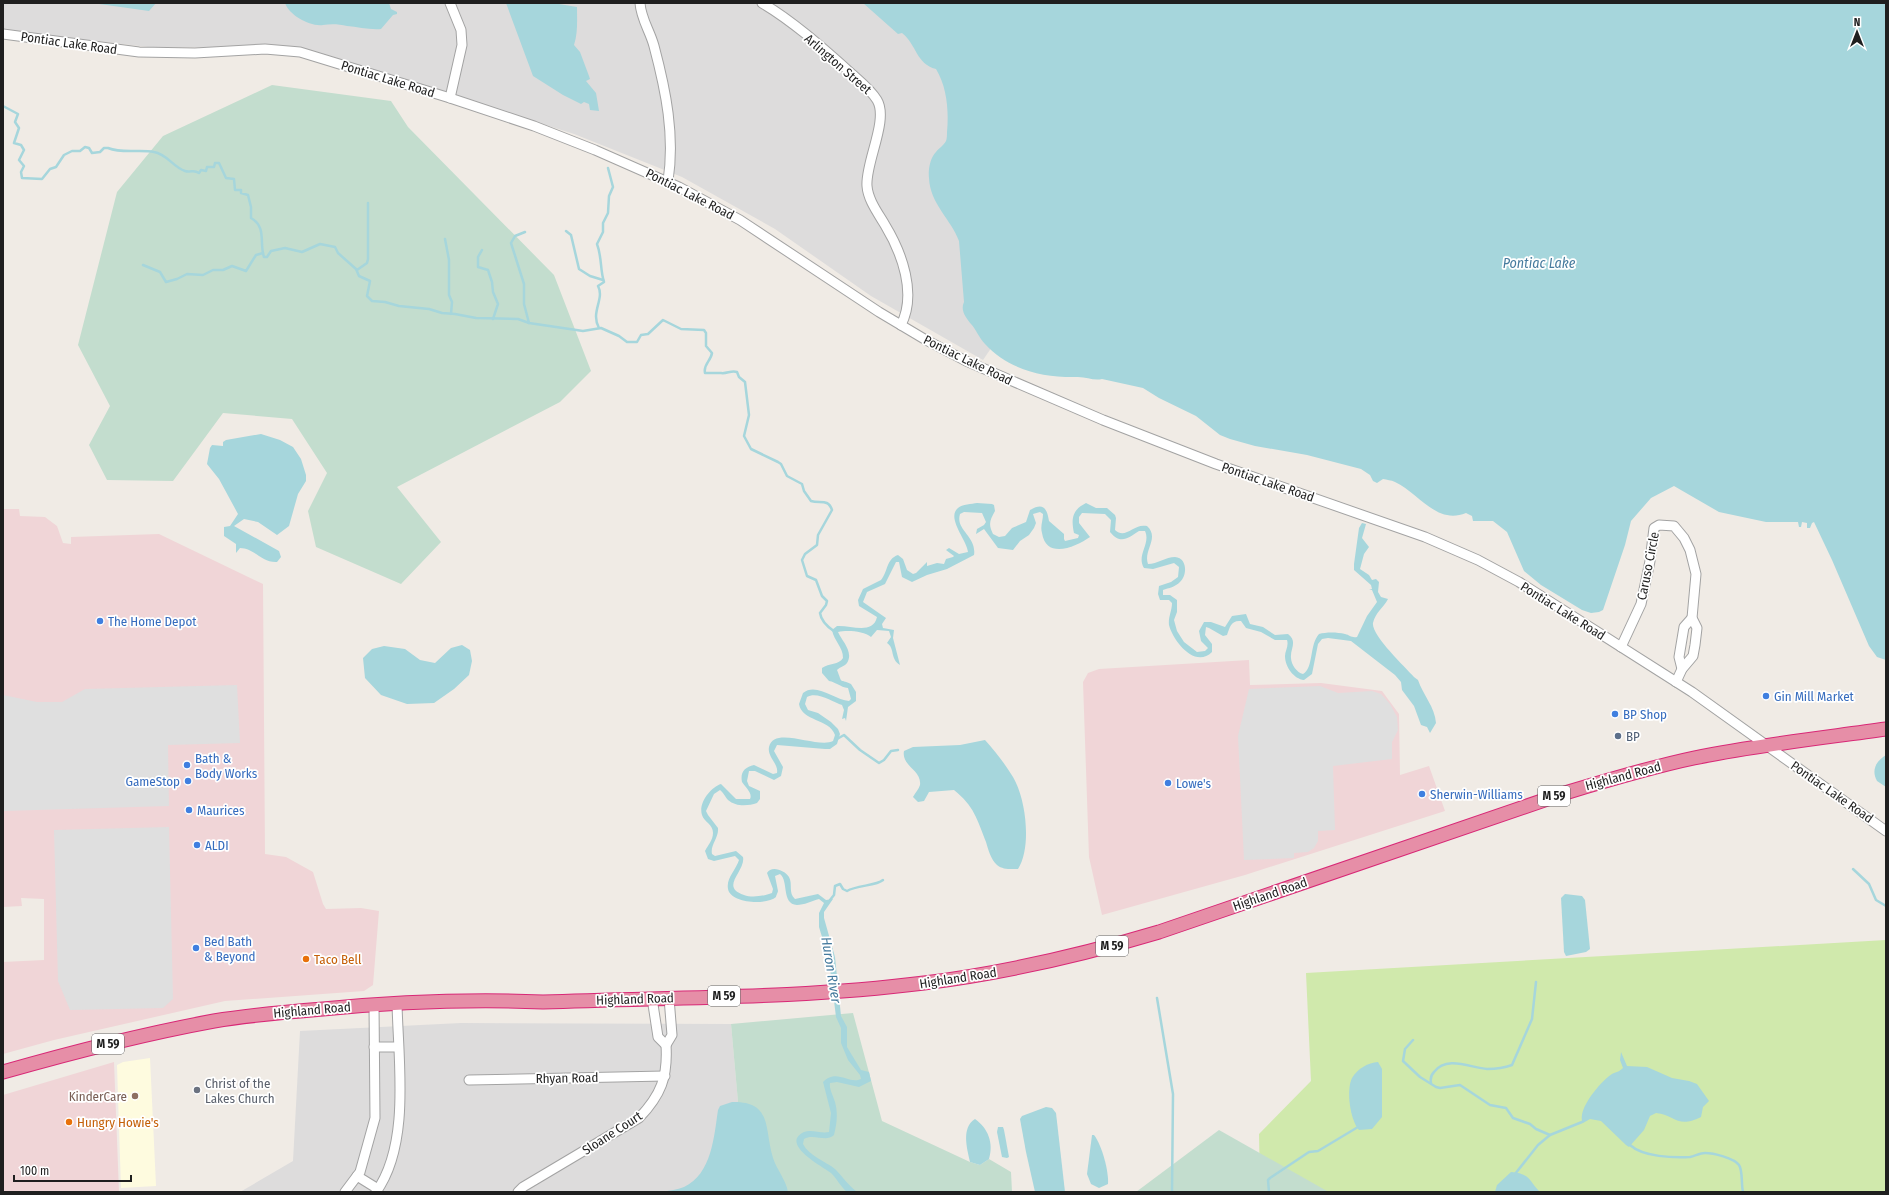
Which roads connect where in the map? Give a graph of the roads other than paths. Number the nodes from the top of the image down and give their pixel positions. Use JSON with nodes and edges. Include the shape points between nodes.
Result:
{"nodes":[{"id":1,"x":450,"y":3,"type":"edge"},
{"id":2,"x":640,"y":3,"type":"edge"},
{"id":3,"x":762,"y":3,"type":"edge"},
{"id":4,"x":3,"y":34,"type":"edge"},
{"id":5,"x":450,"y":98,"type":"junction"},
{"id":6,"x":668,"y":182,"type":"junction"},
{"id":7,"x":901,"y":325,"type":"junction"},
{"id":8,"x":1692,"y":618,"type":"junction"},
{"id":9,"x":1621,"y":647,"type":"junction"},
{"id":10,"x":1682,"y":669,"type":"junction"},
{"id":11,"x":1676,"y":682,"type":"junction"},
{"id":12,"x":1886,"y":729,"type":"edge"},
{"id":13,"x":1766,"y":745,"type":"junction"},
{"id":14,"x":1886,"y":831,"type":"edge"},
{"id":15,"x":652,"y":998,"type":"junction"},
{"id":16,"x":669,"y":998,"type":"junction"},
{"id":17,"x":397,"y":1003,"type":"junction"},
{"id":18,"x":374,"y":1004,"type":"junction"},
{"id":19,"x":666,"y":1045,"type":"junction"},
{"id":20,"x":374,"y":1047,"type":"junction"},
{"id":21,"x":398,"y":1047,"type":"junction"},
{"id":22,"x":3,"y":1072,"type":"edge"},
{"id":23,"x":665,"y":1076,"type":"junction"},
{"id":24,"x":469,"y":1080,"type":"dead end"},
{"id":25,"x":357,"y":1176,"type":"junction"},
{"id":26,"x":377,"y":1190,"type":"edge"},
{"id":27,"x":345,"y":1192,"type":"edge"},
{"id":28,"x":518,"y":1192,"type":"edge"}],
"edges":[{"from":1,"to":5,"type":"street","via":[[461,30],[462,44]]},
{"from":2,"to":6,"type":"street","via":[[643,20],[654,44],[665,92],[671,141]]},
{"from":3,"to":7,"type":"street","name":"Arlington Street","via":[[828,52],[870,91],[878,102],[881,114],[866,186],[904,266],[907,310]]},
{"from":4,"to":5,"type":"street","name":"Pontiac Lake Road","via":[[139,52],[194,54],[284,50],[316,56]]},
{"from":5,"to":6,"type":"street","name":"Pontiac Lake Road","via":[[567,138]]},
{"from":6,"to":7,"type":"street","name":"Pontiac Lake Road","via":[[750,226]]},
{"from":7,"to":9,"type":"street","name":"Pontiac Lake Road","via":[[972,364],[1116,425],[1216,464],[1462,552],[1519,582]]},
{"from":8,"to":9,"type":"street","name":"Caruso Circle","via":[[1696,574],[1690,550],[1674,526],[1659,524],[1654,528],[1641,604]]},
{"from":8,"to":10,"type":"street","name":"Caruso Circle","via":[[1684,627],[1679,657]]},
{"from":8,"to":10,"type":"street","name":"Caruso Circle","via":[[1697,628],[1693,656]]},
{"from":9,"to":11,"type":"street","name":"Pontiac Lake Road"},
{"from":10,"to":11,"type":"street","name":"Caruso Circle"},
{"from":11,"to":13,"type":"street","name":"Pontiac Lake Road"},
{"from":12,"to":13,"type":"highway","name":"Highland Road","number":"M 59"},
{"from":13,"to":14,"type":"street","name":"Pontiac Lake Road"},
{"from":13,"to":16,"type":"highway","name":"Highland Road","number":"M 59","via":[[1664,765],[1565,793],[1203,918],[1057,960],[922,984],[796,993]]},
{"from":15,"to":16,"type":"highway","name":"Highland Road","number":"M 59"},
{"from":15,"to":17,"type":"highway","name":"Highland Road","number":"M 59"},
{"from":15,"to":19,"type":"street","name":"Sloane Court","via":[[658,1036]]},
{"from":16,"to":19,"type":"street","name":"Sloane Court","via":[[672,1035]]},
{"from":17,"to":18,"type":"highway","name":"Highland Road","number":"M 59"},
{"from":17,"to":21,"type":"street"},
{"from":18,"to":20,"type":"street"},
{"from":18,"to":22,"type":"highway","name":"Highland Road","number":"M 59","via":[[215,1021],[131,1038]]},
{"from":19,"to":23,"type":"street","name":"Sloane Court"},
{"from":20,"to":21,"type":"street"},
{"from":20,"to":25,"type":"street","via":[[375,1118]]},
{"from":21,"to":26,"type":"street","via":[[400,1112],[387,1172]]},
{"from":23,"to":24,"type":"street","name":"Rhyan Road"},
{"from":23,"to":28,"type":"street","name":"Sloane Court","via":[[653,1104],[639,1118]]},
{"from":25,"to":26,"type":"street"},
{"from":25,"to":27,"type":"street"}]}
